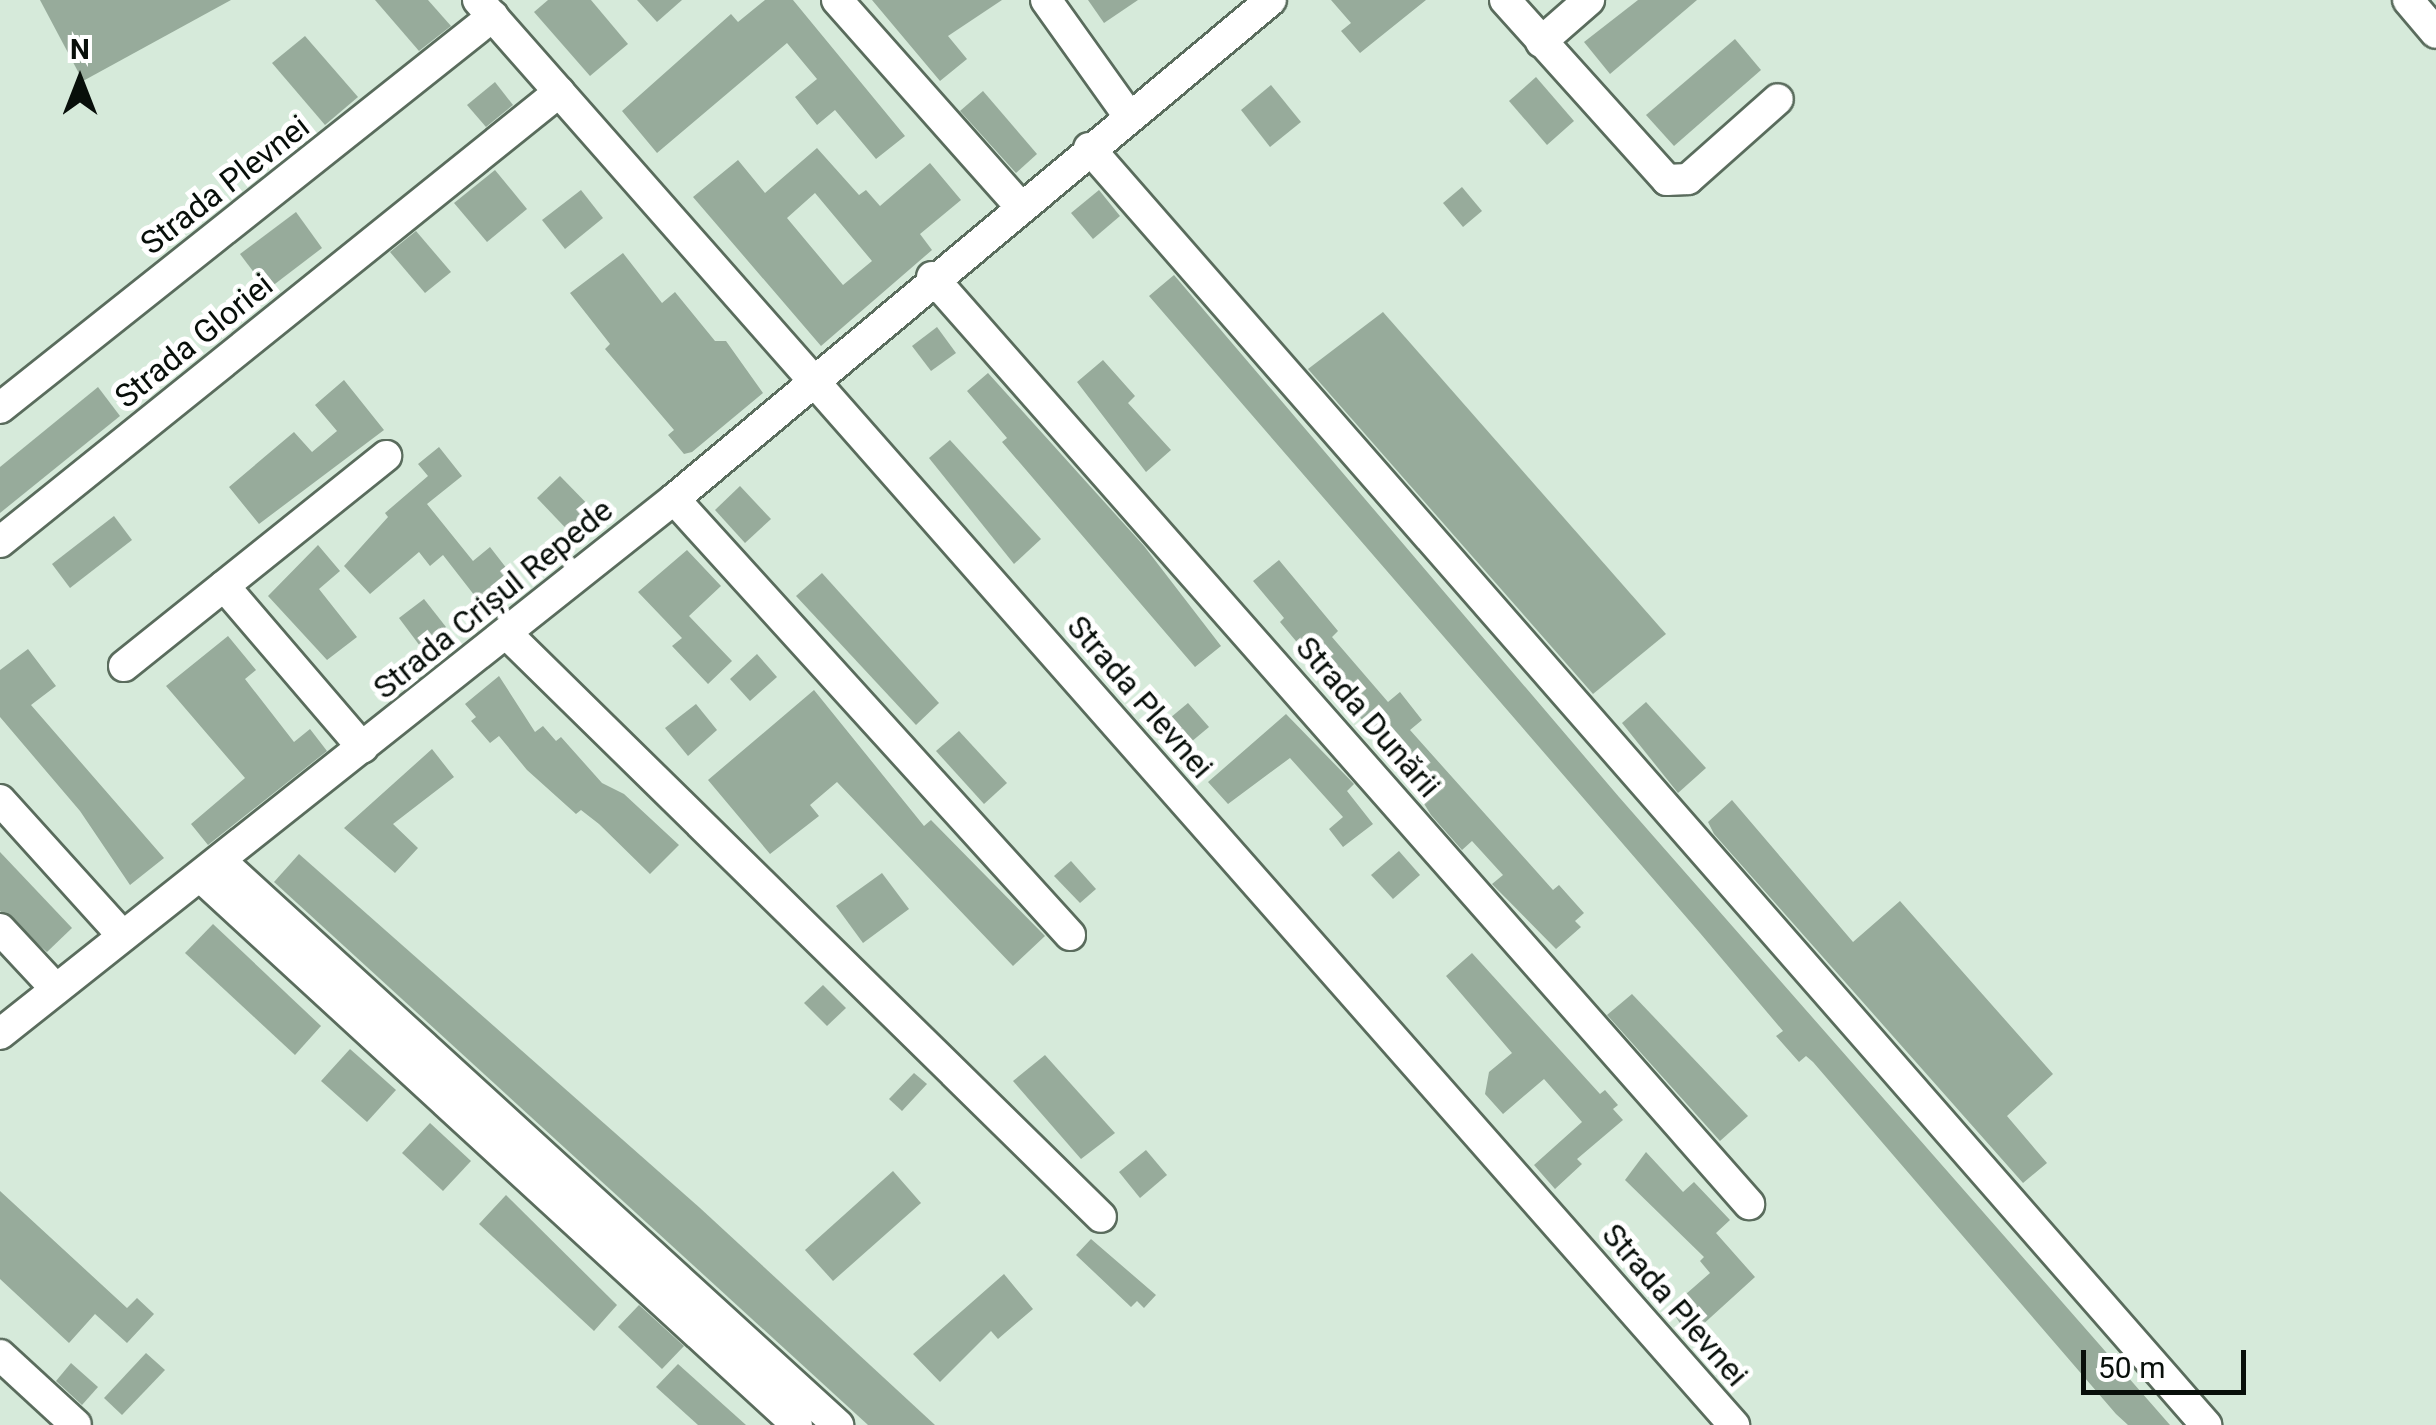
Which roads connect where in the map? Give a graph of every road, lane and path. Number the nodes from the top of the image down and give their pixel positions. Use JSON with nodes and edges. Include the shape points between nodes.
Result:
{"nodes":[{"id":1,"x":837,"y":0,"type":"edge"},
{"id":2,"x":1046,"y":0,"type":"edge"},
{"id":3,"x":1271,"y":0,"type":"edge"},
{"id":4,"x":1504,"y":0,"type":"edge"},
{"id":5,"x":1589,"y":0,"type":"edge"},
{"id":6,"x":2408,"y":0,"type":"edge"},
{"id":7,"x":486,"y":8,"type":"edge"},
{"id":8,"x":2436,"y":33,"type":"edge"},
{"id":9,"x":1541,"y":42,"type":"junction"},
{"id":10,"x":559,"y":92,"type":"junction"},
{"id":11,"x":1778,"y":99,"type":"dead end"},
{"id":12,"x":1128,"y":115,"type":"junction"},
{"id":13,"x":1089,"y":148,"type":"junction"},
{"id":14,"x":1020,"y":205,"type":"junction"},
{"id":15,"x":932,"y":277,"type":"junction"},
{"id":16,"x":812,"y":378,"type":"junction"},
{"id":17,"x":0,"y":408,"type":"edge"},
{"id":18,"x":386,"y":456,"type":"dead end"},
{"id":19,"x":674,"y":499,"type":"junction"},
{"id":20,"x":0,"y":542,"type":"edge"},
{"id":21,"x":224,"y":586,"type":"junction"},
{"id":22,"x":507,"y":634,"type":"junction"},
{"id":23,"x":124,"y":666,"type":"dead end"},
{"id":24,"x":364,"y":748,"type":"junction"},
{"id":25,"x":0,"y":800,"type":"edge"},
{"id":26,"x":212,"y":870,"type":"junction"},
{"id":27,"x":0,"y":929,"type":"edge"},
{"id":28,"x":1070,"y":935,"type":"dead end"},
{"id":29,"x":123,"y":936,"type":"junction"},
{"id":30,"x":56,"y":989,"type":"junction"},
{"id":31,"x":0,"y":1034,"type":"edge"},
{"id":32,"x":1749,"y":1204,"type":"dead end"},
{"id":33,"x":1101,"y":1216,"type":"dead end"},
{"id":34,"x":0,"y":1355,"type":"edge"},
{"id":35,"x":76,"y":1425,"type":"edge"},
{"id":36,"x":797,"y":1425,"type":"edge"},
{"id":37,"x":838,"y":1425,"type":"edge"},
{"id":38,"x":1734,"y":1425,"type":"edge"},
{"id":39,"x":2206,"y":1425,"type":"edge"}],
"edges":[{"from":1,"to":14,"type":"street"},
{"from":2,"to":12,"type":"street"},
{"from":3,"to":12,"type":"street","name":"Strada Crișul Repede"},
{"from":4,"to":9,"type":"street"},
{"from":5,"to":9,"type":"street"},
{"from":6,"to":8,"type":"street"},
{"from":7,"to":10,"type":"street","name":"Strada Plevnei"},
{"from":7,"to":17,"type":"street","name":"Strada Plevnei"},
{"from":9,"to":11,"type":"street","via":[[1668,180],[1679,183]]},
{"from":10,"to":16,"type":"street","name":"Strada Plevnei"},
{"from":10,"to":20,"type":"street","name":"Strada Gloriei"},
{"from":12,"to":13,"type":"street","name":"Strada Crișul Repede"},
{"from":13,"to":14,"type":"street","name":"Strada Crișul Repede"},
{"from":13,"to":39,"type":"street"},
{"from":14,"to":15,"type":"street","name":"Strada Crișul Repede"},
{"from":15,"to":16,"type":"street","name":"Strada Crișul Repede"},
{"from":15,"to":32,"type":"street","name":"Strada Dunării"},
{"from":16,"to":19,"type":"street","name":"Strada Crișul Repede"},
{"from":16,"to":38,"type":"street","name":"Strada Plevnei"},
{"from":18,"to":21,"type":"street"},
{"from":19,"to":22,"type":"street","name":"Strada Crișul Repede"},
{"from":19,"to":28,"type":"street"},
{"from":21,"to":23,"type":"street"},
{"from":21,"to":24,"type":"street"},
{"from":22,"to":24,"type":"street","name":"Strada Crișul Repede"},
{"from":22,"to":33,"type":"street"},
{"from":24,"to":26,"type":"street","name":"Strada Crișul Repede"},
{"from":25,"to":29,"type":"street"},
{"from":26,"to":29,"type":"street","name":"Strada Crișul Repede"},
{"from":26,"to":36,"type":"street"},
{"from":26,"to":37,"type":"street"},
{"from":27,"to":30,"type":"street"},
{"from":29,"to":30,"type":"street","name":"Strada Crișul Repede"},
{"from":30,"to":31,"type":"street","name":"Strada Crișul Repede"},
{"from":34,"to":35,"type":"street"}]}
